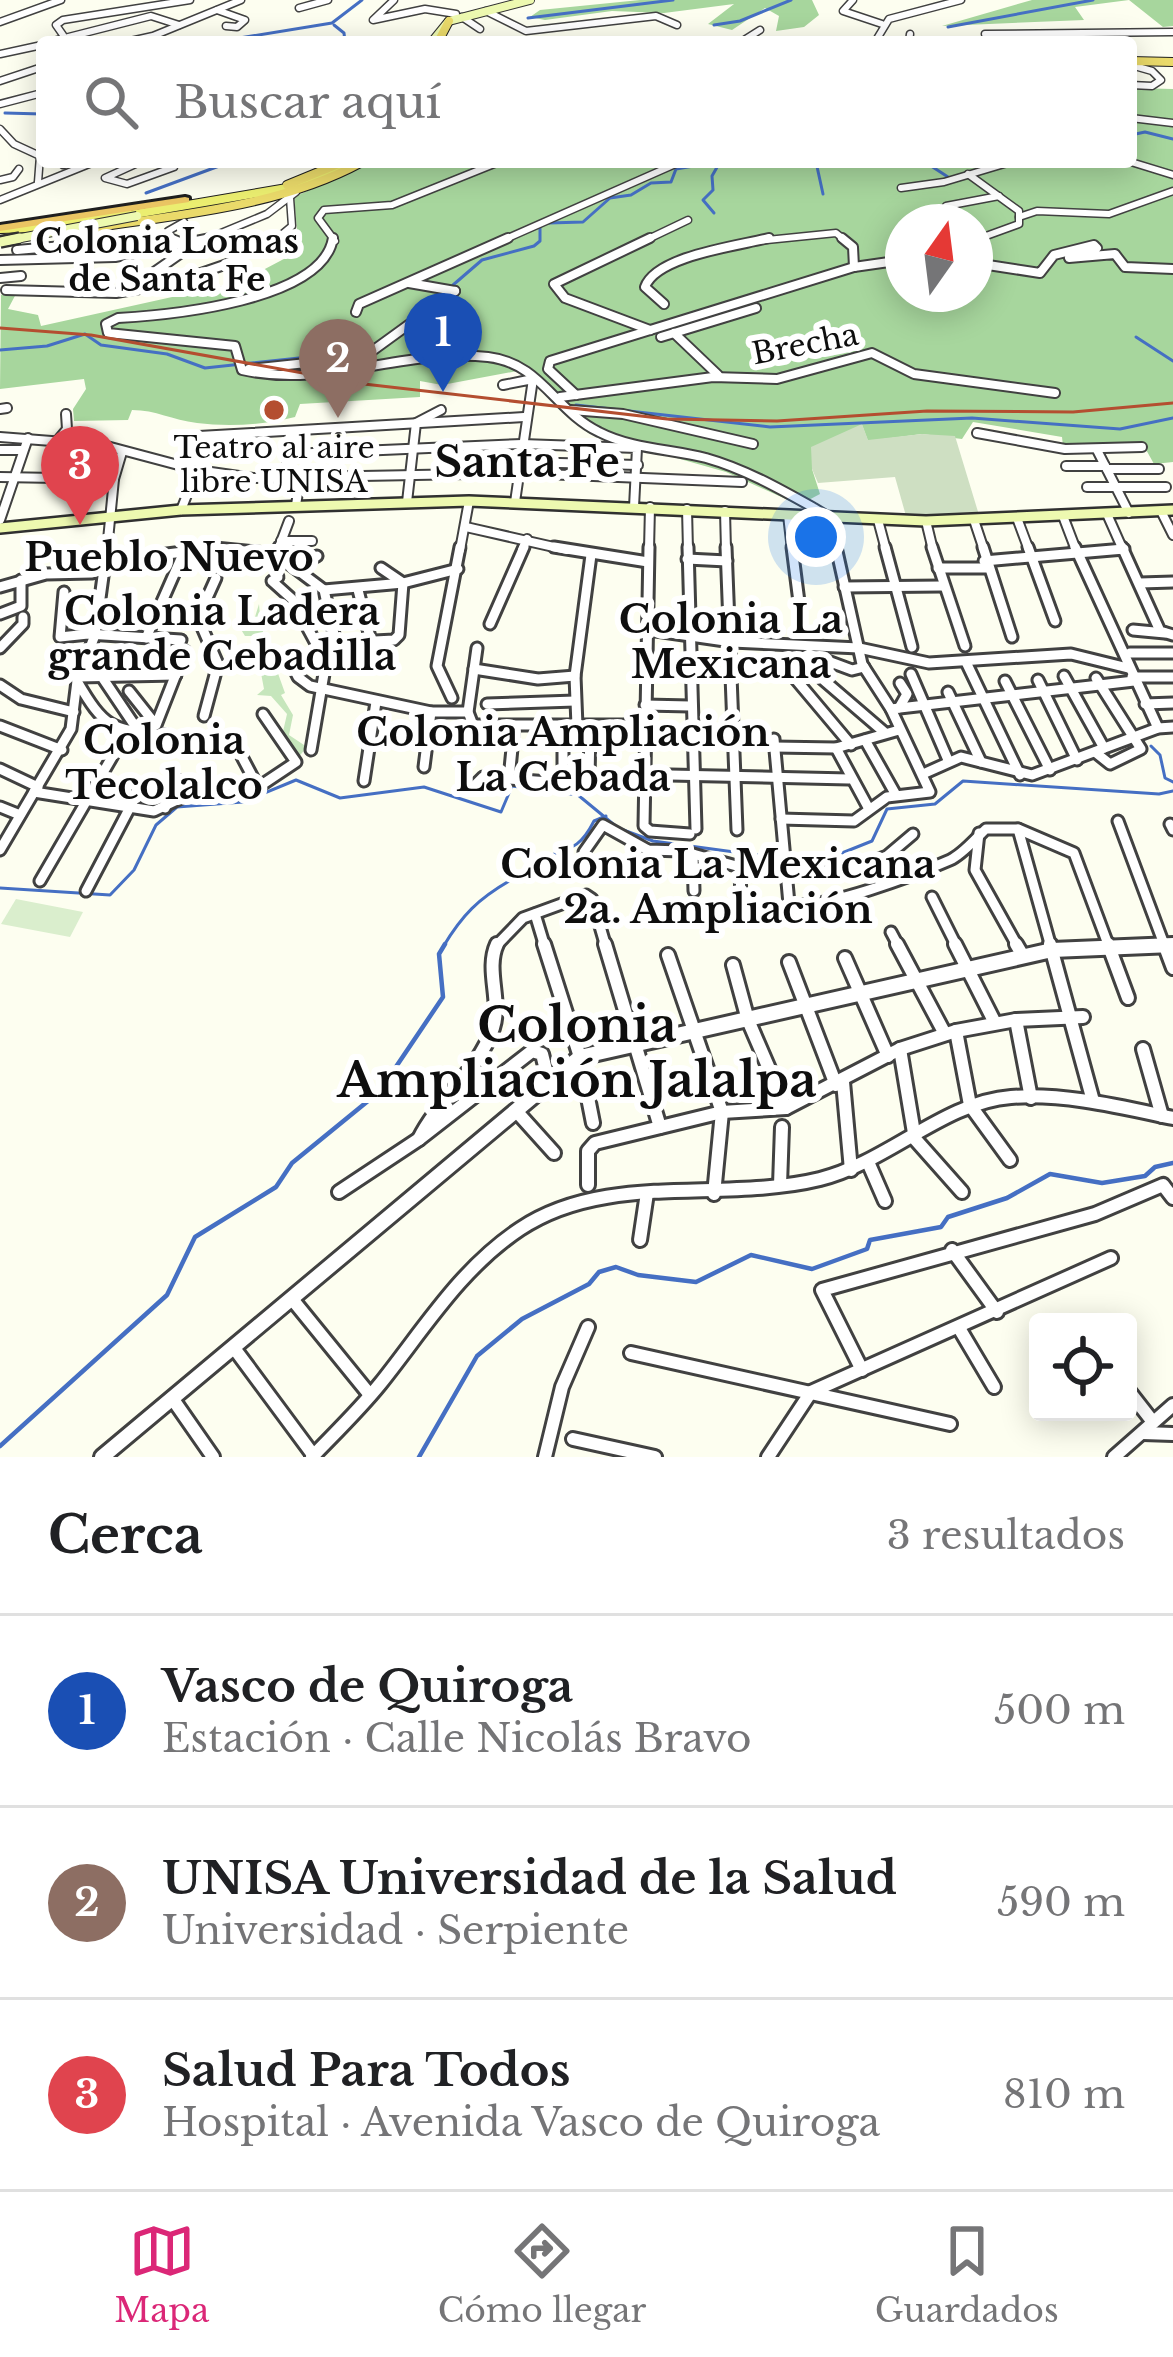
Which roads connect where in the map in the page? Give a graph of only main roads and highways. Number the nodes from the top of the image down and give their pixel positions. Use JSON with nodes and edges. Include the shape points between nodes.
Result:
{"nodes":[{"id":1,"x":512,"y":0,"type":"edge"},
{"id":2,"x":526,"y":0,"type":"edge"},
{"id":3,"x":456,"y":18,"type":"junction"},
{"id":4,"x":438,"y":36,"type":"edge"},
{"id":5,"x":1137,"y":63,"type":"edge"},
{"id":6,"x":1173,"y":63,"type":"edge"},
{"id":7,"x":1137,"y":64,"type":"edge"},
{"id":8,"x":336,"y":168,"type":"edge"},
{"id":9,"x":338,"y":168,"type":"edge"},
{"id":10,"x":340,"y":168,"type":"edge"},
{"id":11,"x":342,"y":168,"type":"edge"},
{"id":12,"x":185,"y":200,"type":"junction"},
{"id":13,"x":51,"y":235,"type":"joint"},
{"id":14,"x":0,"y":236,"type":"edge"},
{"id":15,"x":1167,"y":510,"type":"edge"},
{"id":16,"x":0,"y":524,"type":"edge"}],
"edges":[{"from":1,"to":3,"type":"main road"},
{"from":2,"to":3,"type":"main road"},
{"from":3,"to":4,"type":"highway"},
{"from":5,"to":6,"type":"highway"},
{"from":6,"to":7,"type":"highway"},
{"from":8,"to":12,"type":"highway","via":[[290,184]]},
{"from":9,"to":14,"type":"main road","bridge":true,"via":[[287,188]]},
{"from":10,"to":14,"type":"main road","bridge":true,"via":[[295,189]]},
{"from":11,"to":13,"type":"highway","via":[[293,195]]},
{"from":12,"to":14,"type":"main road"},
{"from":12,"to":14,"type":"highway"},
{"from":13,"to":14,"type":"highway"},
{"from":15,"to":16,"type":"main road","via":[[926,521],[469,501]]}]}
